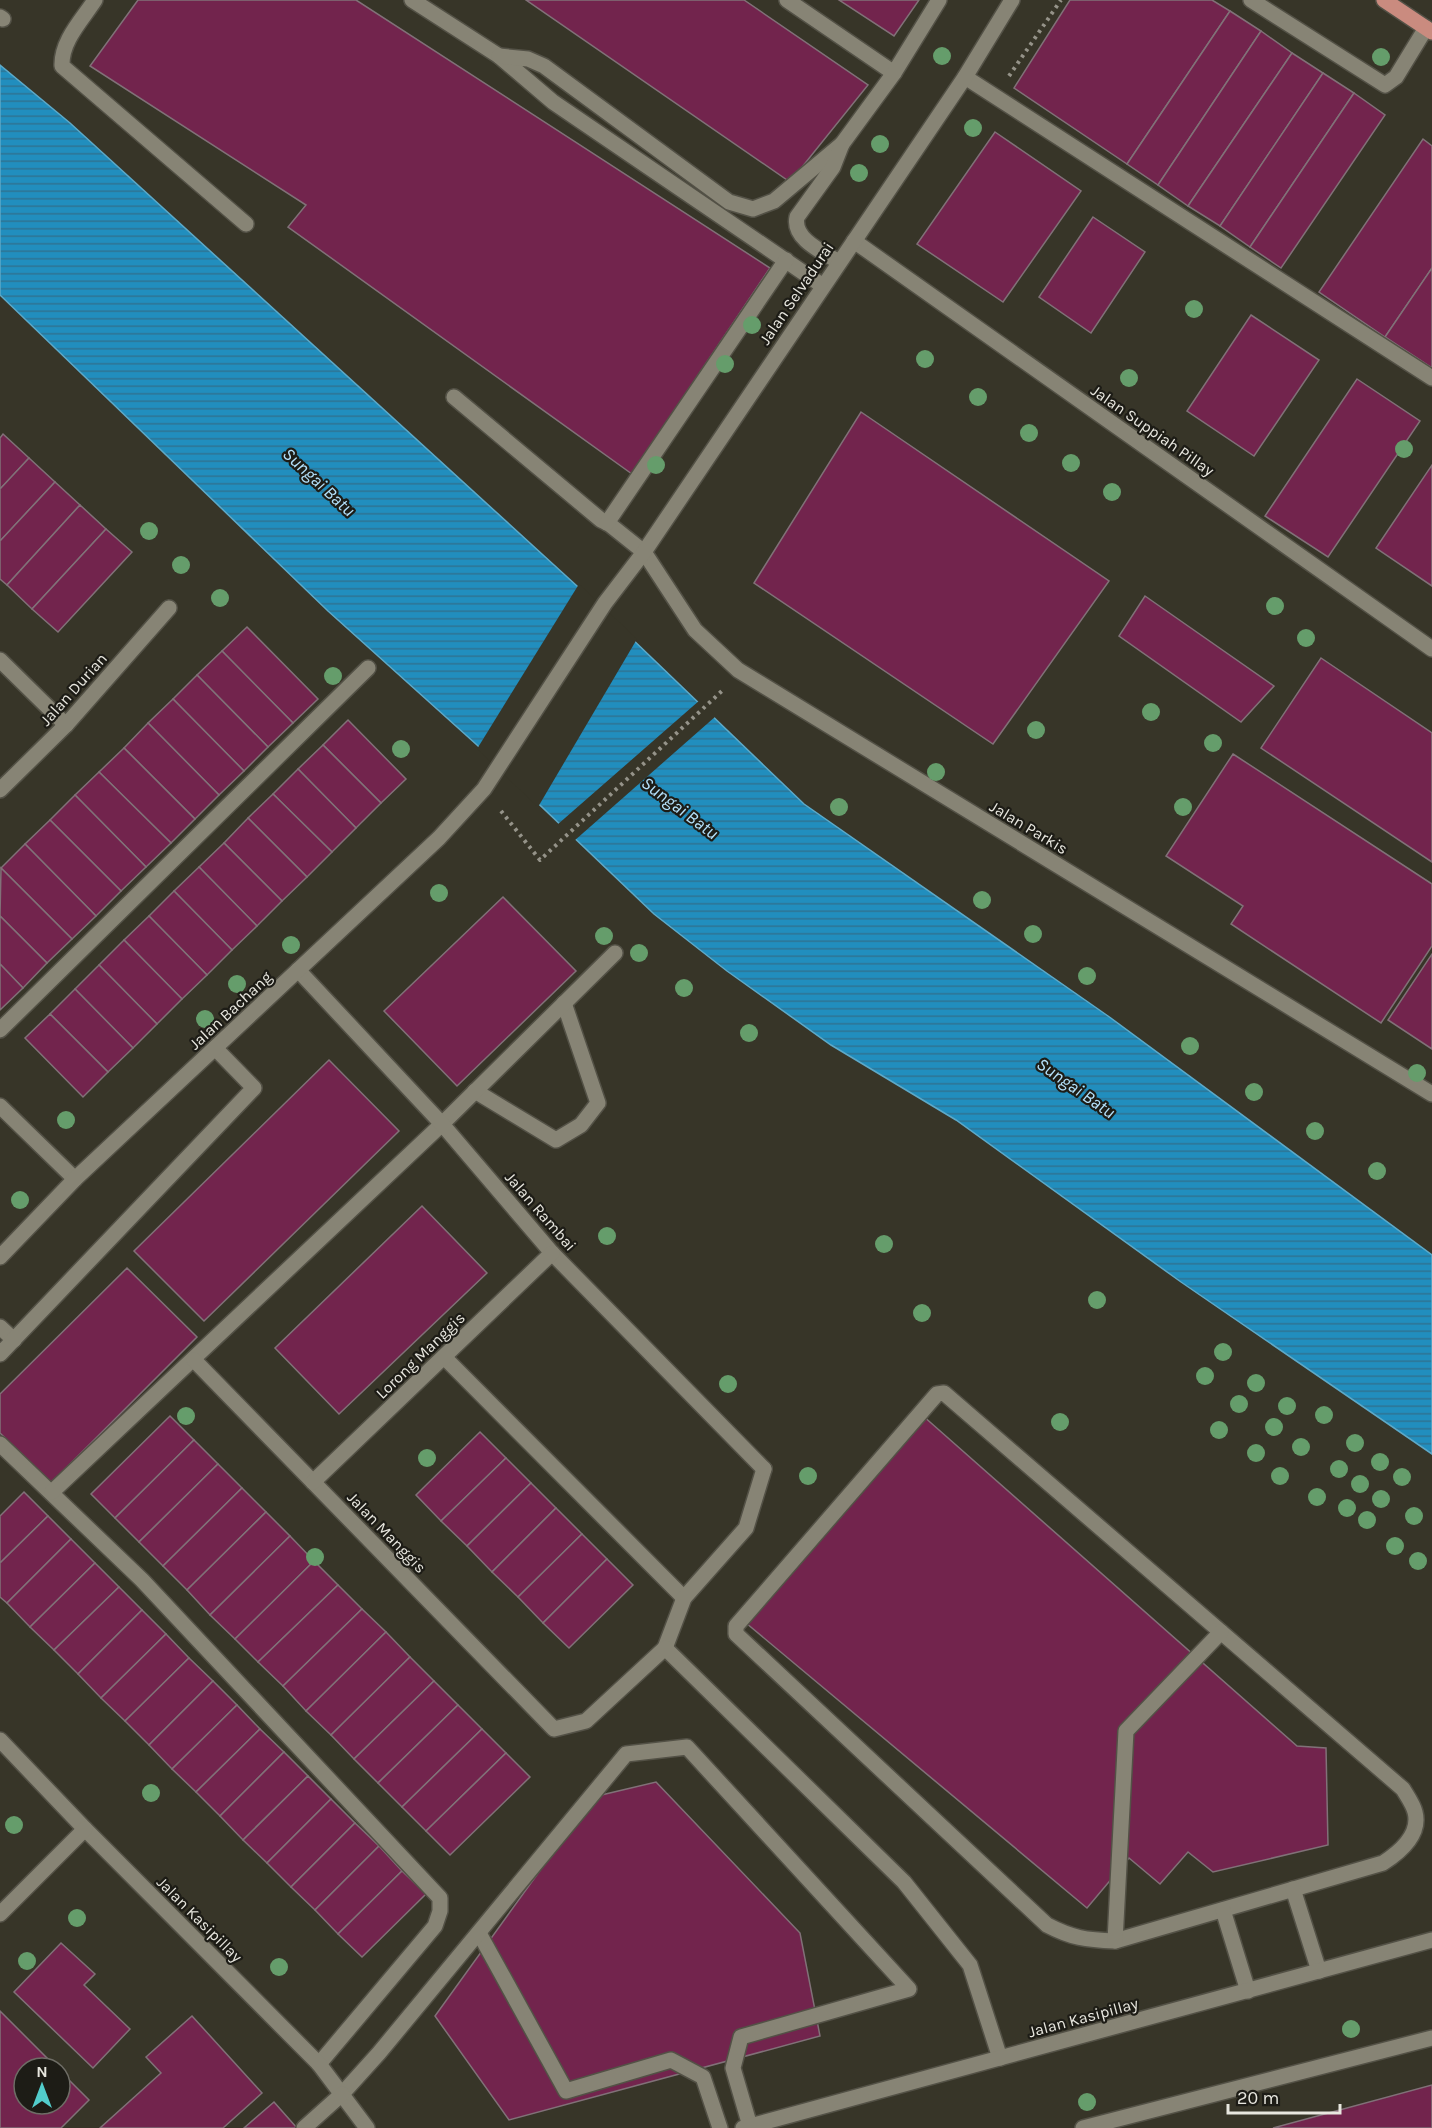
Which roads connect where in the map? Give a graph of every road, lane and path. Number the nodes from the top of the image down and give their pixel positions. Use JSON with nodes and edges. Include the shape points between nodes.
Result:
{"nodes":[{"id":1,"x":96,"y":0,"type":"edge"},
{"id":2,"x":412,"y":0,"type":"edge"},
{"id":3,"x":787,"y":0,"type":"edge"},
{"id":4,"x":939,"y":0,"type":"edge"},
{"id":5,"x":1012,"y":0,"type":"edge"},
{"id":6,"x":1061,"y":0,"type":"edge"},
{"id":7,"x":1251,"y":0,"type":"edge"},
{"id":8,"x":1384,"y":0,"type":"edge"},
{"id":9,"x":1429,"y":30,"type":"edge"},
{"id":10,"x":499,"y":56,"type":"junction"},
{"id":11,"x":894,"y":73,"type":"junction"},
{"id":12,"x":965,"y":77,"type":"junction"},
{"id":13,"x":995,"y":96,"type":"junction"},
{"id":14,"x":842,"y":144,"type":"junction"},
{"id":15,"x":246,"y":224,"type":"dead end"},
{"id":16,"x":854,"y":241,"type":"junction"},
{"id":17,"x":786,"y":260,"type":"junction"},
{"id":18,"x":839,"y":262,"type":"junction"},
{"id":19,"x":822,"y":286,"type":"junction"},
{"id":20,"x":1432,"y":378,"type":"edge"},
{"id":21,"x":453,"y":397,"type":"dead end"},
{"id":22,"x":607,"y":523,"type":"junction"},
{"id":23,"x":644,"y":552,"type":"junction"},
{"id":24,"x":169,"y":608,"type":"dead end"},
{"id":25,"x":1432,"y":649,"type":"edge"},
{"id":26,"x":0,"y":660,"type":"edge"},
{"id":27,"x":368,"y":668,"type":"dead end"},
{"id":28,"x":720,"y":694,"type":"dead end"},
{"id":29,"x":66,"y":725,"type":"junction"},
{"id":30,"x":484,"y":789,"type":"junction"},
{"id":31,"x":0,"y":790,"type":"edge"},
{"id":32,"x":615,"y":954,"type":"dead end"},
{"id":33,"x":298,"y":970,"type":"junction"},
{"id":34,"x":564,"y":1003,"type":"junction"},
{"id":35,"x":0,"y":1030,"type":"edge"},
{"id":36,"x":215,"y":1048,"type":"junction"},
{"id":37,"x":475,"y":1091,"type":"junction"},
{"id":38,"x":1432,"y":1094,"type":"edge"},
{"id":39,"x":0,"y":1106,"type":"edge"},
{"id":40,"x":442,"y":1124,"type":"junction"},
{"id":41,"x":75,"y":1179,"type":"junction"},
{"id":42,"x":552,"y":1253,"type":"junction"},
{"id":43,"x":0,"y":1257,"type":"edge"},
{"id":44,"x":0,"y":1327,"type":"edge"},
{"id":45,"x":14,"y":1340,"type":"junction"},
{"id":46,"x":0,"y":1354,"type":"edge"},
{"id":47,"x":444,"y":1357,"type":"junction"},
{"id":48,"x":194,"y":1360,"type":"junction"},
{"id":49,"x":0,"y":1444,"type":"edge"},
{"id":50,"x":313,"y":1482,"type":"junction"},
{"id":51,"x":52,"y":1492,"type":"junction"},
{"id":52,"x":684,"y":1598,"type":"junction"},
{"id":53,"x":1221,"y":1632,"type":"junction"},
{"id":54,"x":665,"y":1648,"type":"junction"},
{"id":55,"x":0,"y":1740,"type":"edge"},
{"id":56,"x":85,"y":1829,"type":"junction"},
{"id":57,"x":1293,"y":1889,"type":"junction"},
{"id":58,"x":1223,"y":1910,"type":"junction"},
{"id":59,"x":0,"y":1914,"type":"edge"},
{"id":60,"x":479,"y":1933,"type":"junction"},
{"id":61,"x":1432,"y":1940,"type":"edge"},
{"id":62,"x":1115,"y":1941,"type":"junction"},
{"id":63,"x":1319,"y":1971,"type":"junction"},
{"id":64,"x":1248,"y":1991,"type":"junction"},
{"id":65,"x":1432,"y":2038,"type":"edge"},
{"id":66,"x":1000,"y":2058,"type":"junction"},
{"id":67,"x":319,"y":2064,"type":"junction"},
{"id":68,"x":342,"y":2094,"type":"junction"},
{"id":69,"x":770,"y":2124,"type":"edge"},
{"id":70,"x":747,"y":2127,"type":"edge"},
{"id":71,"x":304,"y":2128,"type":"edge"},
{"id":72,"x":367,"y":2128,"type":"edge"},
{"id":73,"x":720,"y":2128,"type":"edge"},
{"id":74,"x":1083,"y":2128,"type":"edge"}],
"edges":[{"from":1,"to":15,"type":"street","via":[[64,47],[62,66]]},
{"from":2,"to":10,"type":"street"},
{"from":3,"to":11,"type":"street"},
{"from":4,"to":11,"type":"street"},
{"from":5,"to":12,"type":"street","name":"Jalan Selvadurai"},
{"from":6,"to":13,"type":"path"},
{"from":7,"to":9,"type":"street","via":[[1385,85],[1396,77]]},
{"from":8,"to":9,"type":"main road"},
{"from":10,"to":14,"type":"street","via":[[528,59],[544,66],[729,202],[753,209],[774,201]]},
{"from":10,"to":17,"type":"street","via":[[553,102]]},
{"from":11,"to":14,"type":"street"},
{"from":12,"to":13,"type":"street"},
{"from":12,"to":16,"type":"street","name":"Jalan Selvadurai"},
{"from":13,"to":20,"type":"street"},
{"from":14,"to":18,"type":"street","via":[[833,167],[795,225],[800,236]]},
{"from":16,"to":18,"type":"street","name":"Jalan Selvadurai"},
{"from":16,"to":25,"type":"street","name":"Jalan Suppiah Pillay"},
{"from":17,"to":19,"type":"street"},
{"from":17,"to":22,"type":"street"},
{"from":18,"to":19,"type":"street","name":"Jalan Selvadurai"},
{"from":19,"to":23,"type":"street","name":"Jalan Selvadurai"},
{"from":21,"to":22,"type":"street","name":"Jalan Parkis"},
{"from":22,"to":23,"type":"street","name":"Jalan Parkis"},
{"from":23,"to":30,"type":"street","name":"Jalan Selvadurai","via":[[605,603]]},
{"from":23,"to":38,"type":"street","name":"Jalan Parkis","via":[[695,630],[738,670]]},
{"from":24,"to":29,"type":"street","name":"Jalan Durian"},
{"from":26,"to":29,"type":"street"},
{"from":27,"to":35,"type":"street"},
{"from":28,"to":30,"type":"path","via":[[540,861]]},
{"from":29,"to":31,"type":"street","name":"Jalan Durian"},
{"from":30,"to":33,"type":"street","name":"Jalan Bachang","via":[[439,838]]},
{"from":32,"to":34,"type":"street"},
{"from":33,"to":36,"type":"street","name":"Jalan Bachang"},
{"from":33,"to":40,"type":"street","name":"Jalan Rambai"},
{"from":34,"to":37,"type":"street"},
{"from":34,"to":37,"type":"street","via":[[598,1103],[581,1125],[556,1140]]},
{"from":36,"to":41,"type":"street","name":"Jalan Bachang"},
{"from":36,"to":45,"type":"street","via":[[254,1088]]},
{"from":37,"to":40,"type":"street"},
{"from":39,"to":41,"type":"street"},
{"from":40,"to":42,"type":"street","name":"Jalan Rambai"},
{"from":40,"to":48,"type":"street"},
{"from":41,"to":43,"type":"street","name":"Jalan Bachang"},
{"from":42,"to":47,"type":"street","name":"Lorong Manggis"},
{"from":42,"to":52,"type":"street","name":"Jalan Rambai","via":[[764,1469],[746,1528]]},
{"from":44,"to":45,"type":"street"},
{"from":45,"to":46,"type":"street"},
{"from":47,"to":50,"type":"street","name":"Lorong Manggis"},
{"from":47,"to":52,"type":"street"},
{"from":48,"to":50,"type":"street","name":"Jalan Manggis"},
{"from":48,"to":51,"type":"street"},
{"from":49,"to":51,"type":"street"},
{"from":50,"to":54,"type":"street","name":"Jalan Manggis","via":[[555,1729],[586,1720]]},
{"from":51,"to":67,"type":"street","via":[[142,1580],[440,1898],[435,1926]]},
{"from":52,"to":54,"type":"street"},
{"from":53,"to":57,"type":"street","via":[[1403,1789],[1415,1812],[1415,1828],[1403,1850],[1383,1863]]},
{"from":53,"to":62,"type":"street","via":[[1126,1731]]},
{"from":53,"to":62,"type":"street","via":[[944,1393],[937,1394],[736,1626],[736,1634],[1047,1924],[1068,1936]]},
{"from":54,"to":66,"type":"street","via":[[904,1882],[970,1965]]},
{"from":55,"to":56,"type":"street","name":"Jalan Kasipillay"},
{"from":56,"to":59,"type":"street"},
{"from":56,"to":67,"type":"street","name":"Jalan Kasipillay"},
{"from":57,"to":58,"type":"street"},
{"from":57,"to":63,"type":"street"},
{"from":58,"to":62,"type":"street"},
{"from":58,"to":64,"type":"street"},
{"from":60,"to":68,"type":"street"},
{"from":60,"to":70,"type":"street","via":[[626,1754],[687,1747],[909,1989],[741,2037],[733,2068]]},
{"from":60,"to":73,"type":"street","via":[[566,2091],[671,2060],[704,2077]]},
{"from":61,"to":63,"type":"street","name":"Jalan Kasipillay"},
{"from":63,"to":64,"type":"street","name":"Jalan Kasipillay"},
{"from":64,"to":66,"type":"street","name":"Jalan Kasipillay"},
{"from":65,"to":74,"type":"street"},
{"from":66,"to":69,"type":"street","name":"Jalan Kasipillay"},
{"from":67,"to":68,"type":"street","name":"Jalan Kasipillay"},
{"from":68,"to":71,"type":"street"},
{"from":68,"to":72,"type":"street","name":"Jalan Kasipillay"},
{"from":69,"to":70,"type":"street","name":"Jalan Kasipillay"}]}
